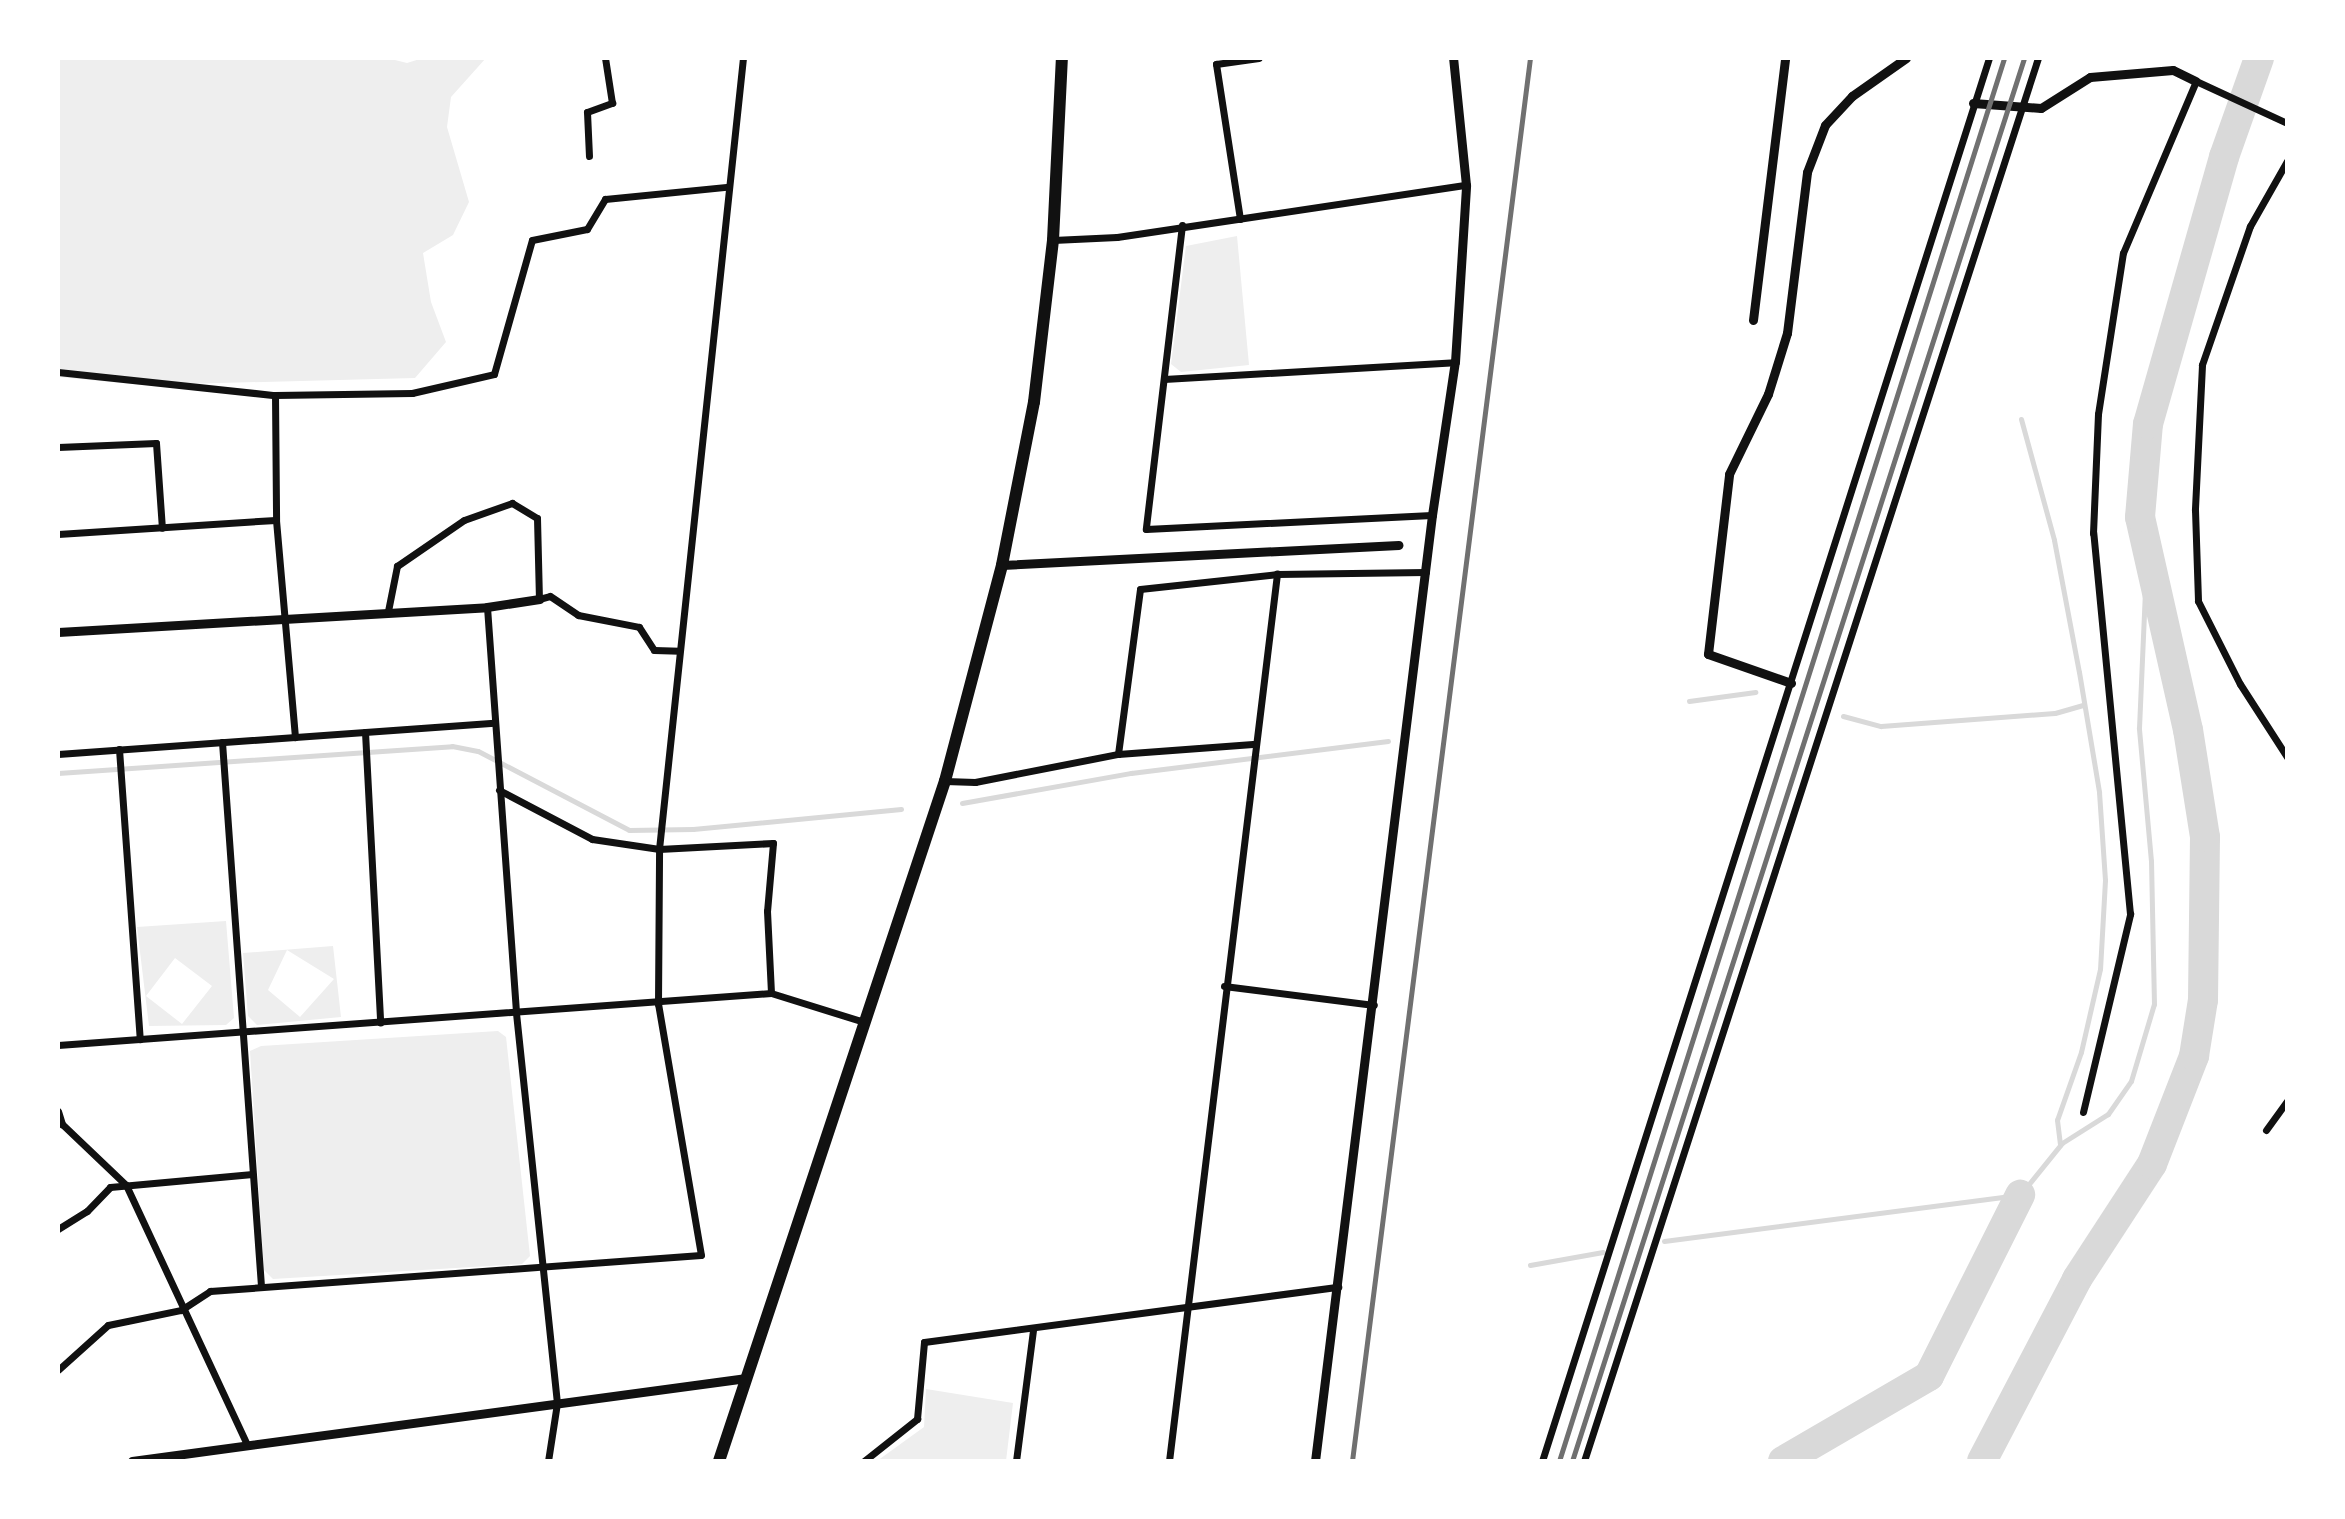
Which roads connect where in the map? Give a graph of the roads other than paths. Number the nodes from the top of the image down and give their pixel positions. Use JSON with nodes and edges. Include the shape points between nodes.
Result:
{"nodes":[{"id":1,"x":605,"y":58,"type":"edge"},
{"id":2,"x":743,"y":58,"type":"edge"},
{"id":3,"x":1062,"y":58,"type":"edge"},
{"id":4,"x":1259,"y":58,"type":"edge"},
{"id":5,"x":1453,"y":58,"type":"edge"},
{"id":6,"x":1785,"y":58,"type":"edge"},
{"id":7,"x":1906,"y":58,"type":"edge"},
{"id":8,"x":1989,"y":58,"type":"edge"},
{"id":9,"x":2038,"y":58,"type":"edge"},
{"id":10,"x":2196,"y":81,"type":"junction"},
{"id":11,"x":1973,"y":103,"type":"junction"},
{"id":12,"x":2022,"y":109,"type":"junction"},
{"id":13,"x":2287,"y":123,"type":"edge"},
{"id":14,"x":589,"y":156,"type":"dead end"},
{"id":15,"x":2287,"y":161,"type":"edge"},
{"id":16,"x":1466,"y":185,"type":"junction"},
{"id":17,"x":726,"y":187,"type":"junction"},
{"id":18,"x":1240,"y":219,"type":"junction"},
{"id":19,"x":1182,"y":225,"type":"junction"},
{"id":20,"x":1053,"y":240,"type":"junction"},
{"id":21,"x":1753,"y":320,"type":"dead end"},
{"id":22,"x":1455,"y":362,"type":"junction"},
{"id":23,"x":58,"y":372,"type":"edge"},
{"id":24,"x":1164,"y":379,"type":"junction"},
{"id":25,"x":275,"y":395,"type":"junction"},
{"id":26,"x":58,"y":447,"type":"edge"},
{"id":27,"x":1432,"y":515,"type":"junction"},
{"id":28,"x":276,"y":520,"type":"junction"},
{"id":29,"x":162,"y":528,"type":"junction"},
{"id":30,"x":58,"y":534,"type":"edge"},
{"id":31,"x":1398,"y":545,"type":"dead end"},
{"id":32,"x":1002,"y":565,"type":"junction"},
{"id":33,"x":1428,"y":572,"type":"junction"},
{"id":34,"x":1277,"y":574,"type":"junction"},
{"id":35,"x":539,"y":599,"type":"junction"},
{"id":36,"x":487,"y":607,"type":"junction"},
{"id":37,"x":388,"y":611,"type":"junction"},
{"id":38,"x":284,"y":618,"type":"junction"},
{"id":39,"x":58,"y":632,"type":"edge"},
{"id":40,"x":679,"y":651,"type":"junction"},
{"id":41,"x":1791,"y":683,"type":"junction"},
{"id":42,"x":494,"y":723,"type":"junction"},
{"id":43,"x":365,"y":732,"type":"junction"},
{"id":44,"x":295,"y":737,"type":"junction"},
{"id":45,"x":222,"y":742,"type":"junction"},
{"id":46,"x":1253,"y":744,"type":"junction"},
{"id":47,"x":119,"y":749,"type":"junction"},
{"id":48,"x":58,"y":754,"type":"edge"},
{"id":49,"x":1118,"y":754,"type":"junction"},
{"id":50,"x":2287,"y":757,"type":"edge"},
{"id":51,"x":945,"y":781,"type":"junction"},
{"id":52,"x":499,"y":790,"type":"junction"},
{"id":53,"x":659,"y":849,"type":"junction"},
{"id":54,"x":1224,"y":986,"type":"junction"},
{"id":55,"x":771,"y":993,"type":"junction"},
{"id":56,"x":658,"y":1004,"type":"junction"},
{"id":57,"x":1374,"y":1005,"type":"junction"},
{"id":58,"x":516,"y":1013,"type":"junction"},
{"id":59,"x":861,"y":1021,"type":"junction"},
{"id":60,"x":380,"y":1023,"type":"junction"},
{"id":61,"x":244,"y":1035,"type":"junction"},
{"id":62,"x":140,"y":1039,"type":"junction"},
{"id":63,"x":58,"y":1045,"type":"edge"},
{"id":64,"x":2287,"y":1101,"type":"edge"},
{"id":65,"x":58,"y":1111,"type":"edge"},
{"id":66,"x":2083,"y":1112,"type":"dead end"},
{"id":67,"x":60,"y":1125,"type":"edge"},
{"id":68,"x":2266,"y":1130,"type":"dead end"},
{"id":69,"x":252,"y":1174,"type":"junction"},
{"id":70,"x":126,"y":1185,"type":"junction"},
{"id":71,"x":58,"y":1229,"type":"edge"},
{"id":72,"x":540,"y":1271,"type":"junction"},
{"id":73,"x":261,"y":1286,"type":"junction"},
{"id":74,"x":1338,"y":1287,"type":"junction"},
{"id":75,"x":1187,"y":1304,"type":"junction"},
{"id":76,"x":181,"y":1310,"type":"junction"},
{"id":77,"x":1033,"y":1330,"type":"junction"},
{"id":78,"x":58,"y":1370,"type":"edge"},
{"id":79,"x":746,"y":1378,"type":"junction"},
{"id":80,"x":557,"y":1403,"type":"junction"},
{"id":81,"x":247,"y":1445,"type":"junction"},
{"id":82,"x":170,"y":1458,"type":"edge"},
{"id":83,"x":132,"y":1461,"type":"edge"},
{"id":84,"x":548,"y":1461,"type":"edge"},
{"id":85,"x":719,"y":1461,"type":"edge"},
{"id":86,"x":864,"y":1461,"type":"edge"},
{"id":87,"x":1016,"y":1461,"type":"edge"},
{"id":88,"x":1169,"y":1461,"type":"edge"},
{"id":89,"x":1315,"y":1461,"type":"edge"},
{"id":90,"x":1542,"y":1461,"type":"edge"},
{"id":91,"x":1584,"y":1461,"type":"edge"}],
"edges":[{"from":1,"to":14,"type":"street","via":[[612,103],[587,112]]},
{"from":2,"to":17,"type":"street"},
{"from":3,"to":20,"type":"highway"},
{"from":4,"to":18,"type":"street","via":[[1216,64]]},
{"from":5,"to":16,"type":"street"},
{"from":6,"to":21,"type":"street"},
{"from":7,"to":41,"type":"street","via":[[1852,96],[1825,125],[1807,172],[1787,333],[1768,394],[1729,474],[1708,654]]},
{"from":8,"to":11,"type":"street"},
{"from":9,"to":12,"type":"street"},
{"from":10,"to":12,"type":"street","via":[[2173,70],[2090,77],[2041,108]]},
{"from":10,"to":13,"type":"street"},
{"from":10,"to":66,"type":"street","via":[[2123,253],[2098,414],[2093,533],[2130,914]]},
{"from":11,"to":12,"type":"street"},
{"from":11,"to":41,"type":"street"},
{"from":12,"to":91,"type":"street"},
{"from":15,"to":50,"type":"street","via":[[2250,226],[2202,365],[2195,510],[2198,601],[2240,684]]},
{"from":16,"to":18,"type":"street"},
{"from":16,"to":22,"type":"street"},
{"from":17,"to":25,"type":"street","via":[[605,199],[587,229],[532,240],[494,374],[412,393]]},
{"from":17,"to":40,"type":"street"},
{"from":18,"to":19,"type":"street"},
{"from":19,"to":20,"type":"street"},
{"from":19,"to":24,"type":"street"},
{"from":20,"to":32,"type":"highway","via":[[1034,402]]},
{"from":22,"to":24,"type":"street"},
{"from":22,"to":27,"type":"street"},
{"from":23,"to":25,"type":"street"},
{"from":24,"to":27,"type":"street","via":[[1146,529]]},
{"from":25,"to":28,"type":"street"},
{"from":26,"to":29,"type":"street","via":[[156,443]]},
{"from":27,"to":33,"type":"street"},
{"from":28,"to":29,"type":"street"},
{"from":28,"to":38,"type":"street"},
{"from":29,"to":30,"type":"street"},
{"from":31,"to":32,"type":"street"},
{"from":32,"to":51,"type":"highway"},
{"from":33,"to":34,"type":"street"},
{"from":33,"to":57,"type":"street"},
{"from":34,"to":46,"type":"street"},
{"from":34,"to":49,"type":"street","via":[[1140,589]]},
{"from":35,"to":36,"type":"street"},
{"from":35,"to":37,"type":"street","via":[[537,518],[512,503],[464,520],[397,566]]},
{"from":35,"to":40,"type":"street","via":[[550,596],[578,615],[639,627],[654,650]]},
{"from":36,"to":37,"type":"street"},
{"from":36,"to":42,"type":"street"},
{"from":37,"to":38,"type":"street"},
{"from":38,"to":39,"type":"street"},
{"from":38,"to":44,"type":"street"},
{"from":40,"to":53,"type":"street"},
{"from":41,"to":90,"type":"street"},
{"from":42,"to":43,"type":"street"},
{"from":42,"to":52,"type":"street"},
{"from":43,"to":44,"type":"street"},
{"from":43,"to":60,"type":"street"},
{"from":44,"to":45,"type":"street"},
{"from":45,"to":47,"type":"street"},
{"from":45,"to":61,"type":"street"},
{"from":46,"to":49,"type":"street"},
{"from":46,"to":54,"type":"street"},
{"from":47,"to":48,"type":"street"},
{"from":47,"to":62,"type":"street"},
{"from":49,"to":51,"type":"street","via":[[975,782]]},
{"from":51,"to":59,"type":"highway"},
{"from":52,"to":53,"type":"street","via":[[592,839]]},
{"from":52,"to":58,"type":"street"},
{"from":53,"to":55,"type":"street","via":[[773,843],[767,911]]},
{"from":53,"to":56,"type":"street"},
{"from":54,"to":57,"type":"street"},
{"from":54,"to":75,"type":"street"},
{"from":55,"to":56,"type":"street"},
{"from":55,"to":59,"type":"street"},
{"from":56,"to":58,"type":"street"},
{"from":56,"to":72,"type":"street","via":[[701,1255]]},
{"from":57,"to":74,"type":"street"},
{"from":58,"to":60,"type":"street"},
{"from":58,"to":72,"type":"street"},
{"from":59,"to":79,"type":"highway"},
{"from":60,"to":61,"type":"street"},
{"from":61,"to":62,"type":"street"},
{"from":61,"to":69,"type":"street"},
{"from":62,"to":63,"type":"street"},
{"from":64,"to":68,"type":"street"},
{"from":65,"to":67,"type":"street"},
{"from":67,"to":70,"type":"street"},
{"from":69,"to":70,"type":"street"},
{"from":69,"to":73,"type":"street"},
{"from":70,"to":71,"type":"street","via":[[110,1187],[87,1211]]},
{"from":70,"to":76,"type":"street"},
{"from":72,"to":73,"type":"street"},
{"from":72,"to":80,"type":"street"},
{"from":73,"to":76,"type":"street","via":[[210,1291]]},
{"from":74,"to":75,"type":"street"},
{"from":74,"to":89,"type":"street"},
{"from":75,"to":77,"type":"street"},
{"from":75,"to":88,"type":"street"},
{"from":76,"to":78,"type":"street","via":[[108,1325]]},
{"from":76,"to":81,"type":"street"},
{"from":77,"to":86,"type":"street","via":[[924,1342],[917,1419]]},
{"from":77,"to":87,"type":"street"},
{"from":79,"to":80,"type":"street"},
{"from":79,"to":85,"type":"highway"},
{"from":80,"to":81,"type":"street"},
{"from":80,"to":84,"type":"street"},
{"from":81,"to":82,"type":"street"},
{"from":82,"to":83,"type":"street"}]}
